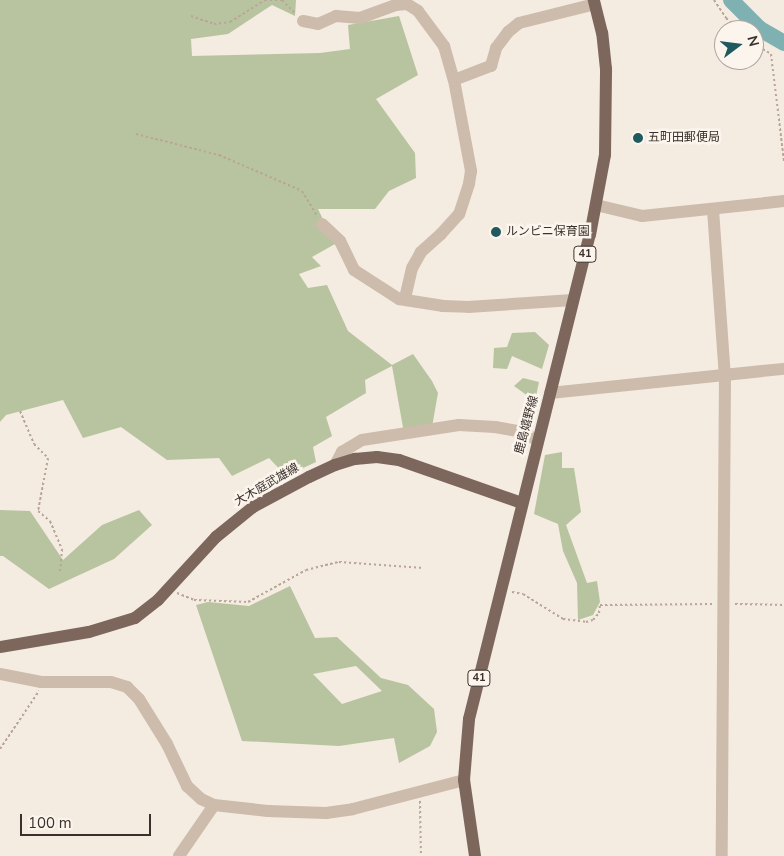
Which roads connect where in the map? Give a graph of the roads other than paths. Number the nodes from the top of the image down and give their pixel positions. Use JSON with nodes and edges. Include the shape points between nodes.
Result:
{"nodes":[{"id":1,"x":594,"y":2,"type":"edge"},
{"id":2,"x":304,"y":22,"type":"road end"},
{"id":3,"x":454,"y":80,"type":"junction"},
{"id":4,"x":784,"y":201,"type":"edge"},
{"id":5,"x":596,"y":205,"type":"junction"},
{"id":6,"x":712,"y":210,"type":"junction"},
{"id":7,"x":322,"y":224,"type":"road end"},
{"id":8,"x":406,"y":299,"type":"junction"},
{"id":9,"x":573,"y":300,"type":"junction"},
{"id":10,"x":784,"y":369,"type":"edge"},
{"id":11,"x":725,"y":376,"type":"junction"},
{"id":12,"x":550,"y":393,"type":"junction"},
{"id":13,"x":537,"y":440,"type":"junction"},
{"id":14,"x":335,"y":465,"type":"junction"},
{"id":15,"x":522,"y":503,"type":"junction"},
{"id":16,"x":0,"y":647,"type":"edge"},
{"id":17,"x":0,"y":674,"type":"edge"},
{"id":18,"x":464,"y":780,"type":"junction"},
{"id":19,"x":214,"y":805,"type":"junction"},
{"id":20,"x":179,"y":856,"type":"edge"},
{"id":21,"x":475,"y":856,"type":"edge"},
{"id":22,"x":722,"y":856,"type":"edge"}],
"edges":[{"from":1,"to":3,"type":"street","via":[[520,23],[496,48],[491,66]]},
{"from":1,"to":5,"type":"main road","name":"鹿島嬉野線","number":"41","via":[[602,33],[607,117],[605,155]]},
{"from":2,"to":3,"type":"street","via":[[318,24],[336,16],[360,18],[394,5],[407,4],[418,12],[444,46]]},
{"from":3,"to":8,"type":"street","via":[[470,171],[469,184],[459,214],[421,252],[412,268]]},
{"from":4,"to":6,"type":"street"},
{"from":5,"to":6,"type":"street","via":[[642,216]]},
{"from":5,"to":9,"type":"main road","name":"鹿島嬉野線","number":"41"},
{"from":6,"to":11,"type":"street"},
{"from":7,"to":8,"type":"street","via":[[340,241],[354,270],[399,299]]},
{"from":8,"to":9,"type":"street","via":[[468,307]]},
{"from":9,"to":12,"type":"main road","name":"鹿島嬉野線","number":"41"},
{"from":10,"to":11,"type":"street"},
{"from":11,"to":12,"type":"street"},
{"from":11,"to":22,"type":"street"},
{"from":12,"to":13,"type":"main road","name":"鹿島嬉野線","number":"41"},
{"from":13,"to":14,"type":"street","via":[[522,432],[459,425],[362,440],[342,452]]},
{"from":13,"to":15,"type":"main road","name":"鹿島嬉野線","number":"41"},
{"from":14,"to":15,"type":"main road","name":"大木庭武雄線","via":[[377,457],[399,460]]},
{"from":14,"to":16,"type":"main road","name":"大木庭武雄線","via":[[253,507],[216,538],[146,611],[121,624],[89,632]]},
{"from":15,"to":18,"type":"main road","name":"鹿島嬉野線","number":"41","via":[[469,719]]},
{"from":17,"to":19,"type":"street","via":[[41,682],[111,682],[126,687],[139,699],[163,736],[187,786],[201,799]]},
{"from":18,"to":19,"type":"street","via":[[326,813],[268,812]]},
{"from":18,"to":21,"type":"main road","name":"鹿島嬉野線","number":"41"},
{"from":19,"to":20,"type":"street"}]}
